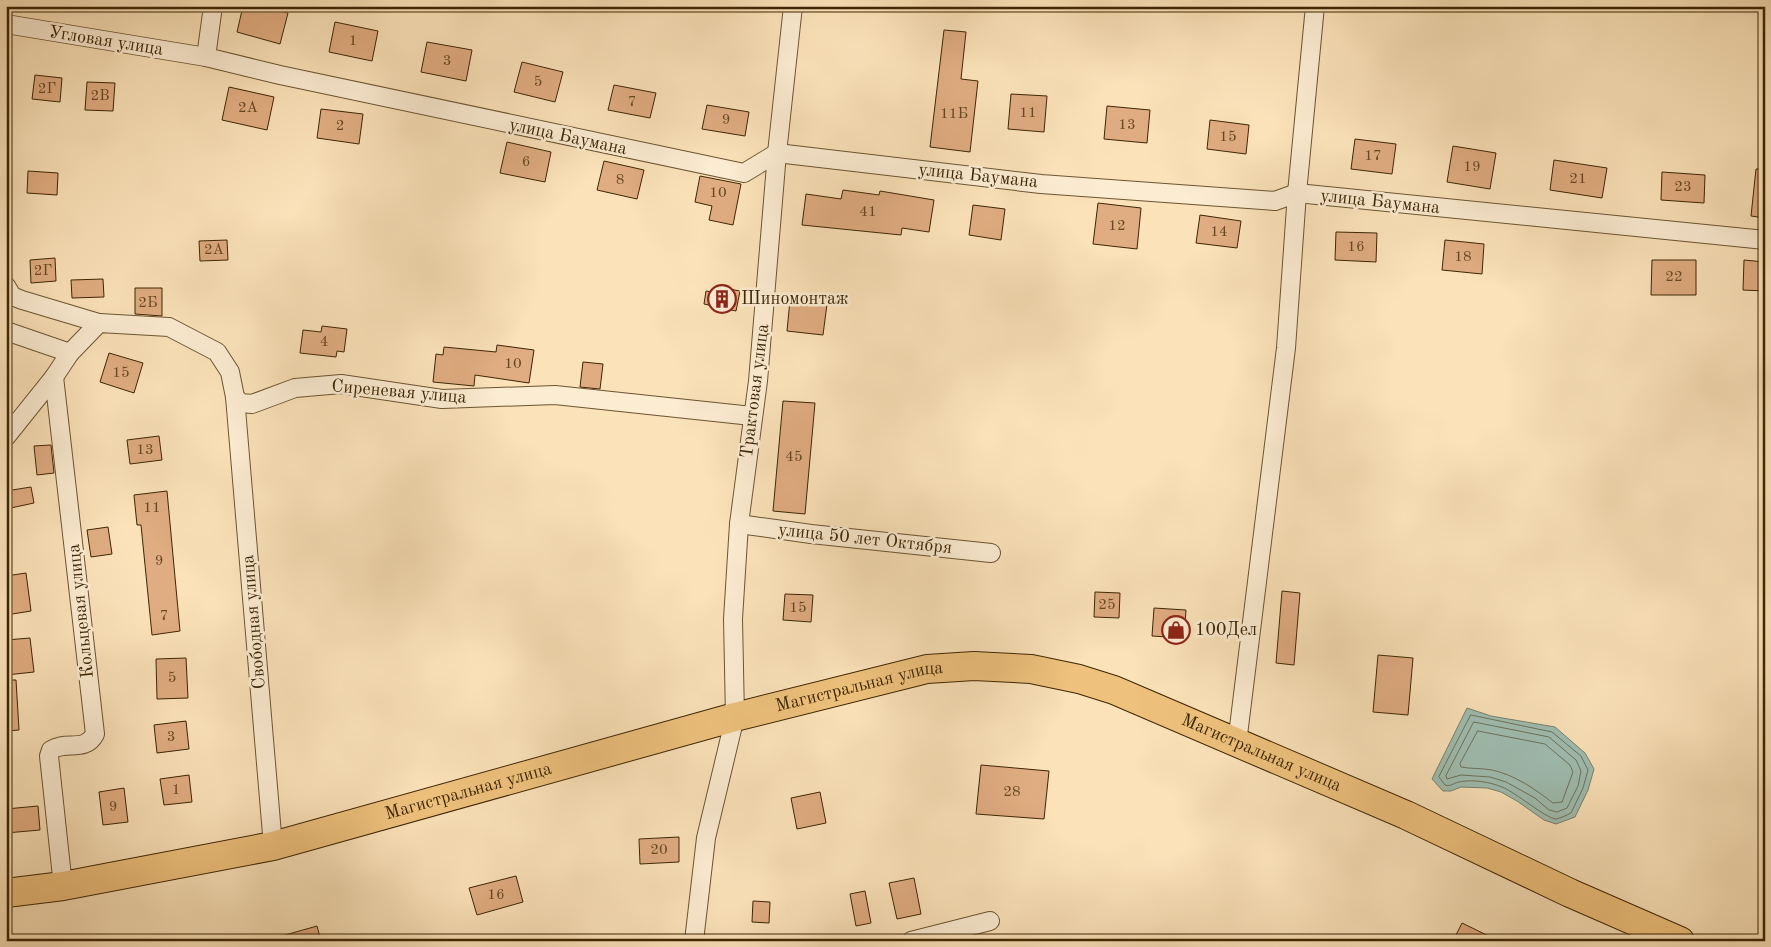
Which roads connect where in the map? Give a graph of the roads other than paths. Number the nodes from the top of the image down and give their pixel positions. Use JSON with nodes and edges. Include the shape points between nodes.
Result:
{"nodes":[{"id":1,"x":213,"y":6,"type":"edge"},
{"id":2,"x":793,"y":6,"type":"edge"},
{"id":3,"x":1315,"y":6,"type":"edge"},
{"id":4,"x":6,"y":24,"type":"edge"},
{"id":5,"x":206,"y":57,"type":"junction"},
{"id":6,"x":777,"y":153,"type":"junction"},
{"id":7,"x":1297,"y":194,"type":"junction"},
{"id":8,"x":1765,"y":240,"type":"edge"},
{"id":9,"x":6,"y":286,"type":"edge"},
{"id":10,"x":99,"y":322,"type":"junction"},
{"id":11,"x":6,"y":331,"type":"edge"},
{"id":12,"x":70,"y":353,"type":"junction"},
{"id":13,"x":54,"y":377,"type":"junction"},
{"id":14,"x":235,"y":397,"type":"junction"},
{"id":15,"x":752,"y":416,"type":"junction"},
{"id":16,"x":6,"y":437,"type":"edge"},
{"id":17,"x":739,"y":524,"type":"junction"},
{"id":18,"x":991,"y":553,"type":"dead end"},
{"id":19,"x":735,"y":717,"type":"junction"},
{"id":20,"x":1237,"y":743,"type":"junction"},
{"id":21,"x":273,"y":846,"type":"junction"},
{"id":22,"x":63,"y":886,"type":"junction"},
{"id":23,"x":6,"y":893,"type":"edge"},
{"id":24,"x":990,"y":921,"type":"dead end"},
{"id":25,"x":694,"y":941,"type":"edge"},
{"id":26,"x":912,"y":941,"type":"edge"},
{"id":27,"x":1680,"y":941,"type":"edge"}],
"edges":[{"from":1,"to":5,"type":"street"},
{"from":2,"to":6,"type":"street","name":"Трактовая улица"},
{"from":3,"to":7,"type":"street"},
{"from":4,"to":5,"type":"street","name":"Угловая улица"},
{"from":5,"to":6,"type":"street","name":"улица Баумана","via":[[744,173]]},
{"from":6,"to":7,"type":"street","name":"улица Баумана","via":[[1040,184],[1275,201]]},
{"from":6,"to":15,"type":"street","name":"Трактовая улица","via":[[758,381]]},
{"from":7,"to":8,"type":"street","name":"улица Баумана"},
{"from":7,"to":20,"type":"street","via":[[1286,348]]},
{"from":9,"to":10,"type":"street","via":[[12,296],[22,300]]},
{"from":10,"to":12,"type":"street"},
{"from":10,"to":14,"type":"street","via":[[169,327],[217,352],[230,372]]},
{"from":11,"to":12,"type":"street"},
{"from":12,"to":13,"type":"street"},
{"from":13,"to":16,"type":"street"},
{"from":13,"to":22,"type":"street","name":"Кольцевая улица","via":[[95,734],[86,745],[56,746],[49,756]]},
{"from":14,"to":15,"type":"street","name":"Сиреневая улица","via":[[241,403],[252,404],[295,388],[341,384],[442,399],[555,395]]},
{"from":14,"to":21,"type":"street","name":"Свободная улица"},
{"from":15,"to":17,"type":"street","name":"Трактовая улица"},
{"from":17,"to":18,"type":"street","name":"улица 50 лет Октября"},
{"from":17,"to":19,"type":"street","name":"Трактовая улица","via":[[733,619]]},
{"from":19,"to":20,"type":"main road","name":"Магистральная улица","via":[[927,669],[974,666],[1031,669],[1079,679],[1114,690]]},
{"from":19,"to":21,"type":"main road","name":"Магистральная улица"},
{"from":19,"to":25,"type":"street","name":"Трактовая улица","via":[[706,838]]},
{"from":20,"to":27,"type":"main road","name":"Магистральная улица","via":[[1406,815]]},
{"from":21,"to":22,"type":"main road","name":"Магистральная улица"},
{"from":22,"to":23,"type":"main road","name":"Магистральная улица"},
{"from":24,"to":26,"type":"street"}]}
